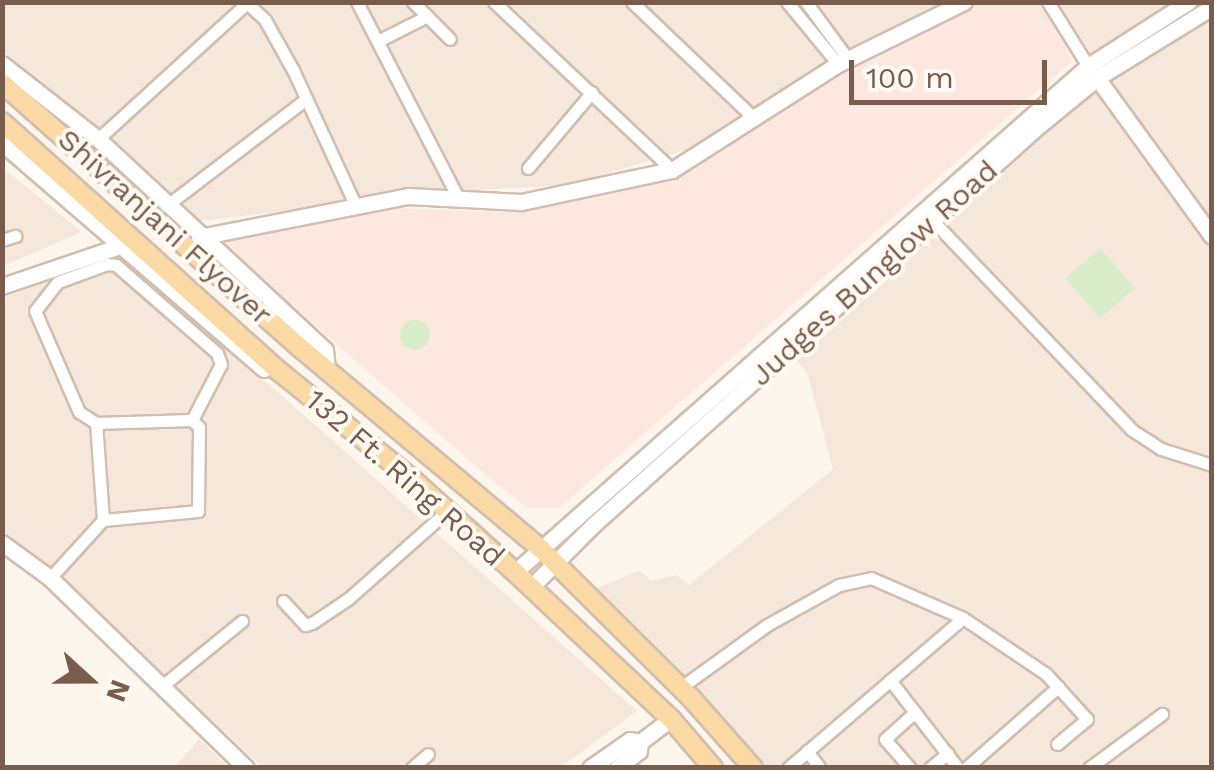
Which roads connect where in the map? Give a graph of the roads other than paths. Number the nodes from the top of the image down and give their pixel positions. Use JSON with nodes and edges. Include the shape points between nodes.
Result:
{"nodes":[{"id":1,"x":357,"y":2,"type":"edge"},
{"id":2,"x":413,"y":2,"type":"edge"},
{"id":3,"x":494,"y":2,"type":"edge"},
{"id":4,"x":632,"y":2,"type":"edge"},
{"id":5,"x":787,"y":2,"type":"edge"},
{"id":6,"x":964,"y":2,"type":"edge"},
{"id":7,"x":1048,"y":2,"type":"edge"},
{"id":8,"x":1188,"y":2,"type":"edge"},
{"id":9,"x":247,"y":3,"type":"edge"},
{"id":10,"x":806,"y":3,"type":"edge"},
{"id":11,"x":1212,"y":7,"type":"edge"},
{"id":12,"x":427,"y":16,"type":"junction"},
{"id":13,"x":450,"y":39,"type":"dead end"},
{"id":14,"x":378,"y":41,"type":"junction"},
{"id":15,"x":843,"y":62,"type":"junction"},
{"id":16,"x":2,"y":64,"type":"edge"},
{"id":17,"x":1092,"y":72,"type":"junction"},
{"id":18,"x":2,"y":83,"type":"edge"},
{"id":19,"x":592,"y":92,"type":"junction"},
{"id":20,"x":306,"y":99,"type":"junction"},
{"id":21,"x":755,"y":119,"type":"junction"},
{"id":22,"x":2,"y":122,"type":"edge"},
{"id":23,"x":98,"y":139,"type":"junction"},
{"id":24,"x":5,"y":150,"type":"edge"},
{"id":25,"x":528,"y":168,"type":"dead end"},
{"id":26,"x":672,"y":170,"type":"junction"},
{"id":27,"x":458,"y":198,"type":"junction"},
{"id":28,"x":355,"y":204,"type":"junction"},
{"id":29,"x":166,"y":206,"type":"junction"},
{"id":30,"x":934,"y":222,"type":"junction"},
{"id":31,"x":199,"y":236,"type":"junction"},
{"id":32,"x":1212,"y":236,"type":"edge"},
{"id":33,"x":120,"y":246,"type":"junction"},
{"id":34,"x":2,"y":286,"type":"edge"},
{"id":35,"x":327,"y":370,"type":"junction"},
{"id":36,"x":288,"y":377,"type":"junction"},
{"id":37,"x":192,"y":420,"type":"junction"},
{"id":38,"x":96,"y":423,"type":"junction"},
{"id":39,"x":1212,"y":465,"type":"edge"},
{"id":40,"x":447,"y":511,"type":"junction"},
{"id":41,"x":103,"y":520,"type":"junction"},
{"id":42,"x":4,"y":547,"type":"edge"},
{"id":43,"x":540,"y":548,"type":"junction"},
{"id":44,"x":554,"y":562,"type":"junction"},
{"id":45,"x":516,"y":572,"type":"junction"},
{"id":46,"x":50,"y":578,"type":"junction"},
{"id":47,"x":531,"y":587,"type":"junction"},
{"id":48,"x":283,"y":601,"type":"dead end"},
{"id":49,"x":962,"y":618,"type":"junction"},
{"id":50,"x":242,"y":621,"type":"dead end"},
{"id":51,"x":890,"y":680,"type":"junction"},
{"id":52,"x":162,"y":686,"type":"junction"},
{"id":53,"x":1058,"y":686,"type":"junction"},
{"id":54,"x":680,"y":688,"type":"junction"},
{"id":55,"x":915,"y":712,"type":"junction"},
{"id":56,"x":1162,"y":714,"type":"dead end"},
{"id":57,"x":671,"y":719,"type":"junction"},
{"id":58,"x":640,"y":742,"type":"junction"},
{"id":59,"x":1057,"y":744,"type":"dead end"},
{"id":60,"x":806,"y":751,"type":"junction"},
{"id":61,"x":948,"y":753,"type":"junction"},
{"id":62,"x":428,"y":754,"type":"dead end"},
{"id":63,"x":246,"y":768,"type":"edge"},
{"id":64,"x":412,"y":768,"type":"edge"},
{"id":65,"x":590,"y":768,"type":"edge"},
{"id":66,"x":617,"y":768,"type":"edge"},
{"id":67,"x":713,"y":768,"type":"edge"},
{"id":68,"x":753,"y":768,"type":"edge"},
{"id":69,"x":788,"y":768,"type":"edge"},
{"id":70,"x":820,"y":768,"type":"edge"},
{"id":71,"x":910,"y":768,"type":"edge"},
{"id":72,"x":930,"y":768,"type":"edge"},
{"id":73,"x":958,"y":768,"type":"edge"},
{"id":74,"x":966,"y":768,"type":"edge"},
{"id":75,"x":1089,"y":768,"type":"edge"}],
"edges":[{"from":1,"to":14,"type":"street"},
{"from":2,"to":12,"type":"street"},
{"from":3,"to":19,"type":"street"},
{"from":4,"to":21,"type":"street"},
{"from":5,"to":15,"type":"street"},
{"from":6,"to":15,"type":"main road"},
{"from":7,"to":17,"type":"street"},
{"from":8,"to":17,"type":"main road","name":"Judges Bunglow Road"},
{"from":9,"to":20,"type":"street","via":[[265,20]]},
{"from":9,"to":23,"type":"street"},
{"from":10,"to":15,"type":"street"},
{"from":11,"to":17,"type":"main road","name":"Judges Bunglow Road"},
{"from":12,"to":13,"type":"street"},
{"from":12,"to":14,"type":"street"},
{"from":14,"to":27,"type":"street"},
{"from":15,"to":21,"type":"main road"},
{"from":16,"to":23,"type":"main road"},
{"from":17,"to":30,"type":"main road","name":"Judges Bunglow Road"},
{"from":17,"to":32,"type":"main road"},
{"from":17,"to":43,"type":"main road","name":"Judges Bunglow Road"},
{"from":18,"to":35,"type":"main road","name":"Shivranjani Flyover"},
{"from":19,"to":25,"type":"street"},
{"from":19,"to":26,"type":"street"},
{"from":20,"to":28,"type":"street"},
{"from":20,"to":29,"type":"street"},
{"from":21,"to":26,"type":"main road"},
{"from":22,"to":36,"type":"main road","name":"Shivranjani Flyover"},
{"from":23,"to":29,"type":"main road"},
{"from":24,"to":33,"type":"main road"},
{"from":26,"to":27,"type":"main road","via":[[521,202]]},
{"from":27,"to":28,"type":"main road"},
{"from":28,"to":31,"type":"main road"},
{"from":29,"to":31,"type":"main road"},
{"from":30,"to":39,"type":"street","via":[[1132,430],[1161,449]]},
{"from":30,"to":44,"type":"main road","name":"Judges Bunglow Road"},
{"from":31,"to":35,"type":"main road","via":[[325,350]]},
{"from":33,"to":34,"type":"main road"},
{"from":33,"to":36,"type":"main road","via":[[272,375]]},
{"from":35,"to":43,"type":"main road","name":"132 Ft. Ring Road"},
{"from":36,"to":40,"type":"main road","name":"132 Ft. Ring Road"},
{"from":37,"to":38,"type":"street"},
{"from":37,"to":38,"type":"street","via":[[220,358],[111,264],[62,279],[35,311],[79,412]]},
{"from":37,"to":41,"type":"street","via":[[199,427],[198,511]]},
{"from":38,"to":41,"type":"street"},
{"from":40,"to":45,"type":"main road","name":"132 Ft. Ring Road"},
{"from":40,"to":48,"type":"street","via":[[312,624],[305,625]]},
{"from":41,"to":46,"type":"street"},
{"from":42,"to":46,"type":"main road"},
{"from":43,"to":44,"type":"main road","name":"132 Ft. Ring Road"},
{"from":43,"to":45,"type":"main road","name":"Judges Bunglow Road"},
{"from":44,"to":47,"type":"main road","name":"Judges Bunglow Road"},
{"from":44,"to":54,"type":"main road"},
{"from":45,"to":47,"type":"main road","name":"132 Ft. Ring Road"},
{"from":46,"to":52,"type":"main road"},
{"from":47,"to":57,"type":"main road","name":"132 Ft. Ring Road"},
{"from":49,"to":51,"type":"street"},
{"from":49,"to":53,"type":"street"},
{"from":49,"to":54,"type":"street","via":[[871,578],[838,585],[767,624]]},
{"from":50,"to":52,"type":"street"},
{"from":51,"to":55,"type":"street"},
{"from":51,"to":60,"type":"street"},
{"from":52,"to":63,"type":"main road"},
{"from":53,"to":59,"type":"street","via":[[1087,719]]},
{"from":53,"to":74,"type":"street"},
{"from":54,"to":68,"type":"main road"},
{"from":55,"to":61,"type":"street"},
{"from":55,"to":71,"type":"street","via":[[886,739]]},
{"from":56,"to":75,"type":"street"},
{"from":57,"to":58,"type":"main road"},
{"from":57,"to":67,"type":"main road","name":"132 Ft. Ring Road"},
{"from":58,"to":65,"type":"main road","via":[[630,740]]},
{"from":58,"to":66,"type":"main road","via":[[639,751]]},
{"from":60,"to":69,"type":"street"},
{"from":60,"to":70,"type":"street"},
{"from":61,"to":72,"type":"street"},
{"from":61,"to":73,"type":"street"},
{"from":62,"to":64,"type":"street"}]}
